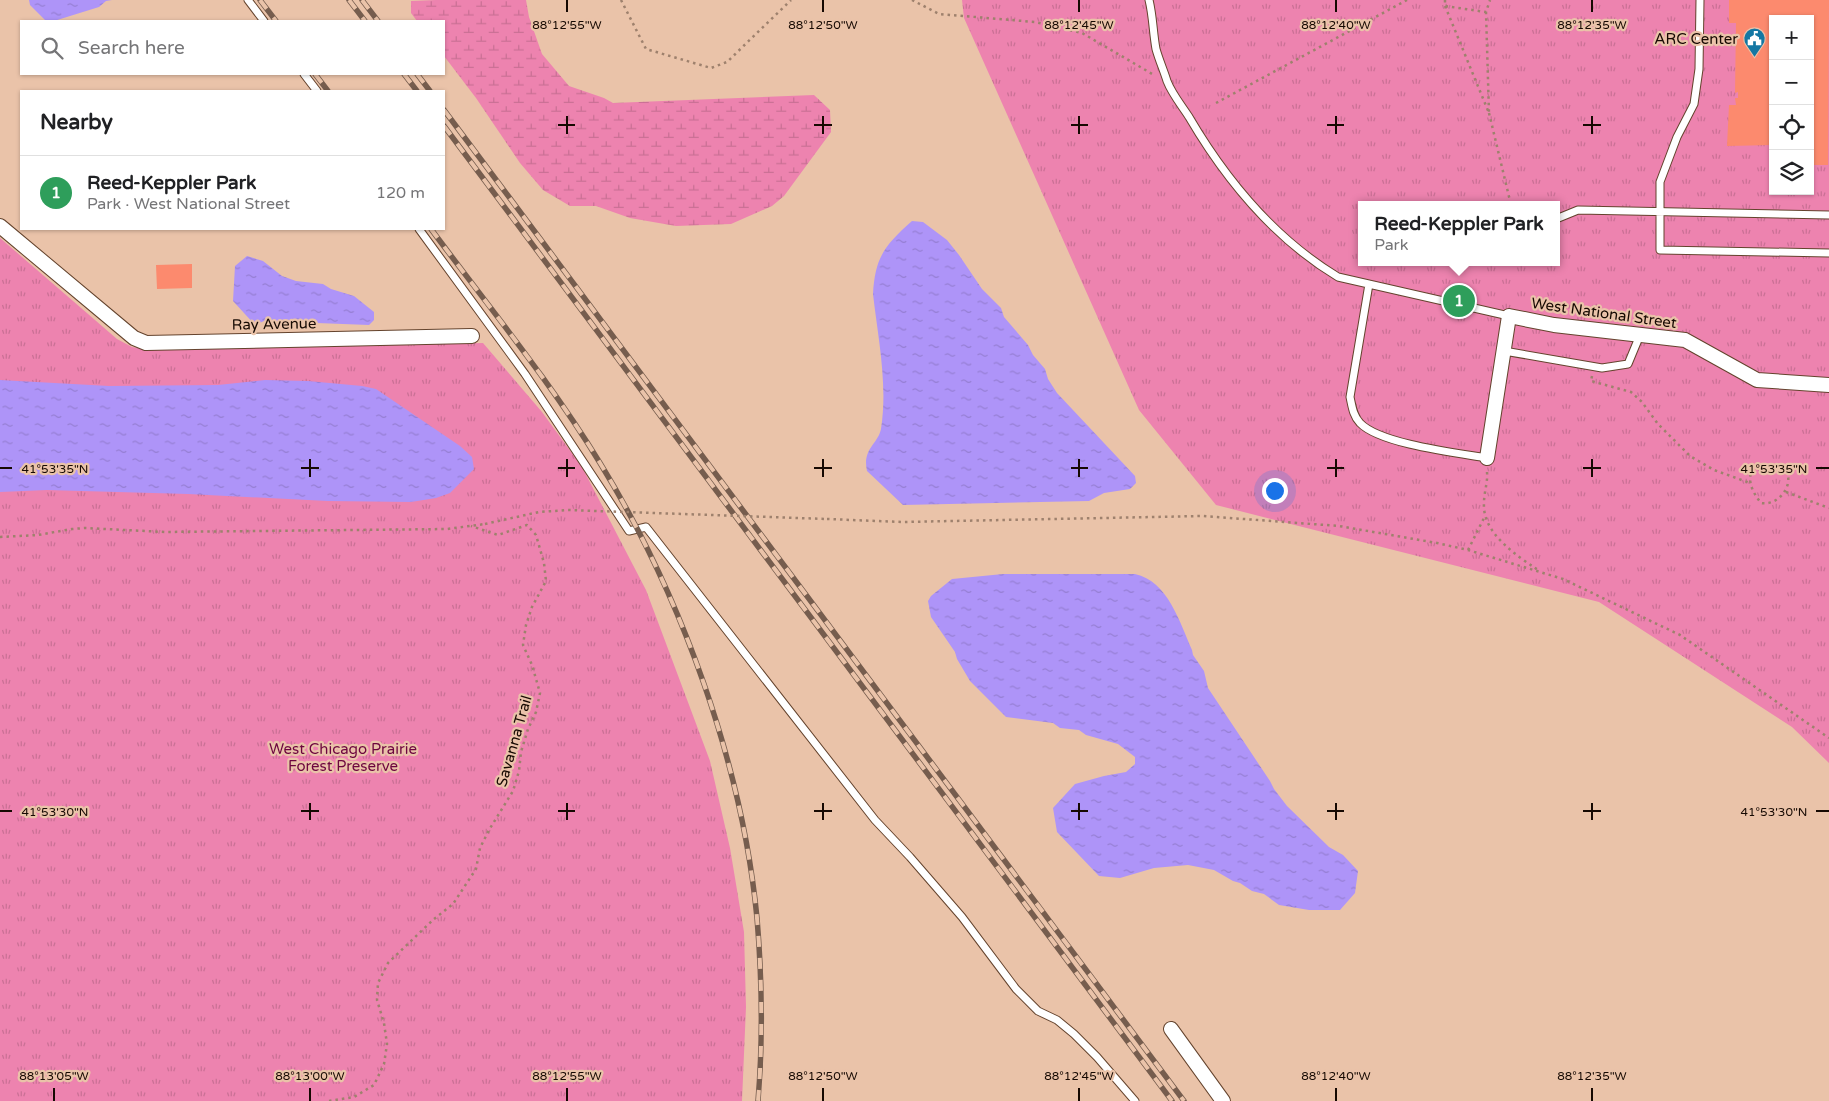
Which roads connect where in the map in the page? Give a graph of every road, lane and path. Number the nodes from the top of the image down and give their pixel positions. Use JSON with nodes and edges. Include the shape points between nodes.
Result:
{"nodes":[{"id":1,"x":248,"y":0,"type":"edge"},
{"id":2,"x":621,"y":0,"type":"edge"},
{"id":3,"x":791,"y":0,"type":"edge"},
{"id":4,"x":912,"y":0,"type":"edge"},
{"id":5,"x":1149,"y":0,"type":"edge"},
{"id":6,"x":1407,"y":0,"type":"edge"},
{"id":7,"x":1445,"y":0,"type":"edge"},
{"id":8,"x":1490,"y":0,"type":"edge"},
{"id":9,"x":1700,"y":0,"type":"edge"},
{"id":10,"x":1445,"y":6,"type":"junction"},
{"id":11,"x":1486,"y":12,"type":"junction"},
{"id":12,"x":263,"y":20,"type":"edge"},
{"id":13,"x":305,"y":75,"type":"edge"},
{"id":14,"x":1168,"y":84,"type":"junction"},
{"id":15,"x":316,"y":90,"type":"edge"},
{"id":16,"x":1216,"y":103,"type":"dead end"},
{"id":17,"x":1489,"y":113,"type":"junction"},
{"id":18,"x":1510,"y":201,"type":"edge"},
{"id":19,"x":1659,"y":212,"type":"junction"},
{"id":20,"x":1829,"y":215,"type":"edge"},
{"id":21,"x":1560,"y":217,"type":"edge"},
{"id":22,"x":0,"y":226,"type":"edge"},
{"id":23,"x":420,"y":230,"type":"edge"},
{"id":24,"x":1829,"y":253,"type":"edge"},
{"id":25,"x":1369,"y":284,"type":"junction"},
{"id":26,"x":1509,"y":316,"type":"junction"},
{"id":27,"x":1640,"y":335,"type":"junction"},
{"id":28,"x":472,"y":336,"type":"dead end"},
{"id":29,"x":1504,"y":351,"type":"junction"},
{"id":30,"x":1591,"y":381,"type":"dead end"},
{"id":31,"x":1829,"y":385,"type":"edge"},
{"id":32,"x":1487,"y":458,"type":"junction"},
{"id":33,"x":1750,"y":483,"type":"junction"},
{"id":34,"x":1785,"y":492,"type":"junction"},
{"id":35,"x":1829,"y":508,"type":"edge"},
{"id":36,"x":1485,"y":516,"type":"junction"},
{"id":37,"x":471,"y":526,"type":"junction"},
{"id":38,"x":0,"y":537,"type":"edge"},
{"id":39,"x":1468,"y":550,"type":"junction"},
{"id":40,"x":1541,"y":572,"type":"junction"},
{"id":41,"x":1829,"y":738,"type":"edge"},
{"id":42,"x":1170,"y":1029,"type":"dead end"},
{"id":43,"x":329,"y":1101,"type":"edge"},
{"id":44,"x":1135,"y":1101,"type":"edge"},
{"id":45,"x":1223,"y":1101,"type":"edge"}],
"edges":[{"from":1,"to":12,"type":"lane"},
{"from":2,"to":3,"type":"path","via":[[646,49],[712,68],[727,62]]},
{"from":4,"to":14,"type":"path","via":[[939,14],[1035,22],[1082,33]]},
{"from":5,"to":14,"type":"lane","via":[[1156,48]]},
{"from":6,"to":16,"type":"path"},
{"from":7,"to":10,"type":"path"},
{"from":8,"to":11,"type":"path"},
{"from":9,"to":19,"type":"lane","via":[[1699,69],[1694,104],[1660,182]]},
{"from":10,"to":11,"type":"path"},
{"from":10,"to":17,"type":"path"},
{"from":11,"to":17,"type":"path"},
{"from":13,"to":15,"type":"lane"},
{"from":14,"to":25,"type":"lane","via":[[1234,184],[1269,223],[1319,266],[1338,277]]},
{"from":17,"to":18,"type":"path"},
{"from":19,"to":20,"type":"lane"},
{"from":19,"to":21,"type":"lane","via":[[1578,210]]},
{"from":19,"to":24,"type":"lane","via":[[1660,250]]},
{"from":22,"to":28,"type":"street","name":"Ray Avenue","via":[[134,338],[146,343]]},
{"from":23,"to":44,"type":"lane","via":[[525,374],[629,530],[646,527],[875,820],[962,917],[1016,989],[1038,1010],[1074,1034]]},
{"from":25,"to":26,"type":"lane"},
{"from":25,"to":32,"type":"lane","via":[[1350,397],[1352,411],[1360,423],[1389,438]]},
{"from":26,"to":27,"type":"street","name":"West National Street"},
{"from":26,"to":29,"type":"street","name":"West National Street"},
{"from":27,"to":29,"type":"lane","via":[[1628,364],[1602,368]]},
{"from":27,"to":31,"type":"street","name":"West National Street","via":[[1685,340],[1758,380]]},
{"from":29,"to":32,"type":"street","name":"West National Street"},
{"from":30,"to":33,"type":"path","via":[[1631,392],[1690,456],[1714,470]]},
{"from":32,"to":36,"type":"path"},
{"from":33,"to":34,"type":"path","via":[[1761,503],[1769,504]]},
{"from":33,"to":34,"type":"path","via":[[1749,476],[1755,466],[1780,467],[1788,476]]},
{"from":34,"to":35,"type":"path"},
{"from":36,"to":39,"type":"path"},
{"from":36,"to":40,"type":"path","via":[[1503,543]]},
{"from":37,"to":38,"type":"path","via":[[447,529],[165,532],[85,528],[38,536]]},
{"from":37,"to":39,"type":"path","bridge":true,"via":[[538,512],[568,510],[902,522],[1203,516],[1339,526]]},
{"from":37,"to":43,"type":"path","name":"Savanna Trail","via":[[498,535],[527,525],[536,535],[546,581],[532,607],[523,645],[540,693],[536,712],[521,752],[513,791],[480,848],[476,869],[453,904],[388,963],[378,983],[377,1000],[387,1044],[384,1064],[374,1085],[354,1096]]},
{"from":39,"to":40,"type":"path"},
{"from":40,"to":41,"type":"path","via":[[1680,634]]},
{"from":42,"to":45,"type":"street"}]}
